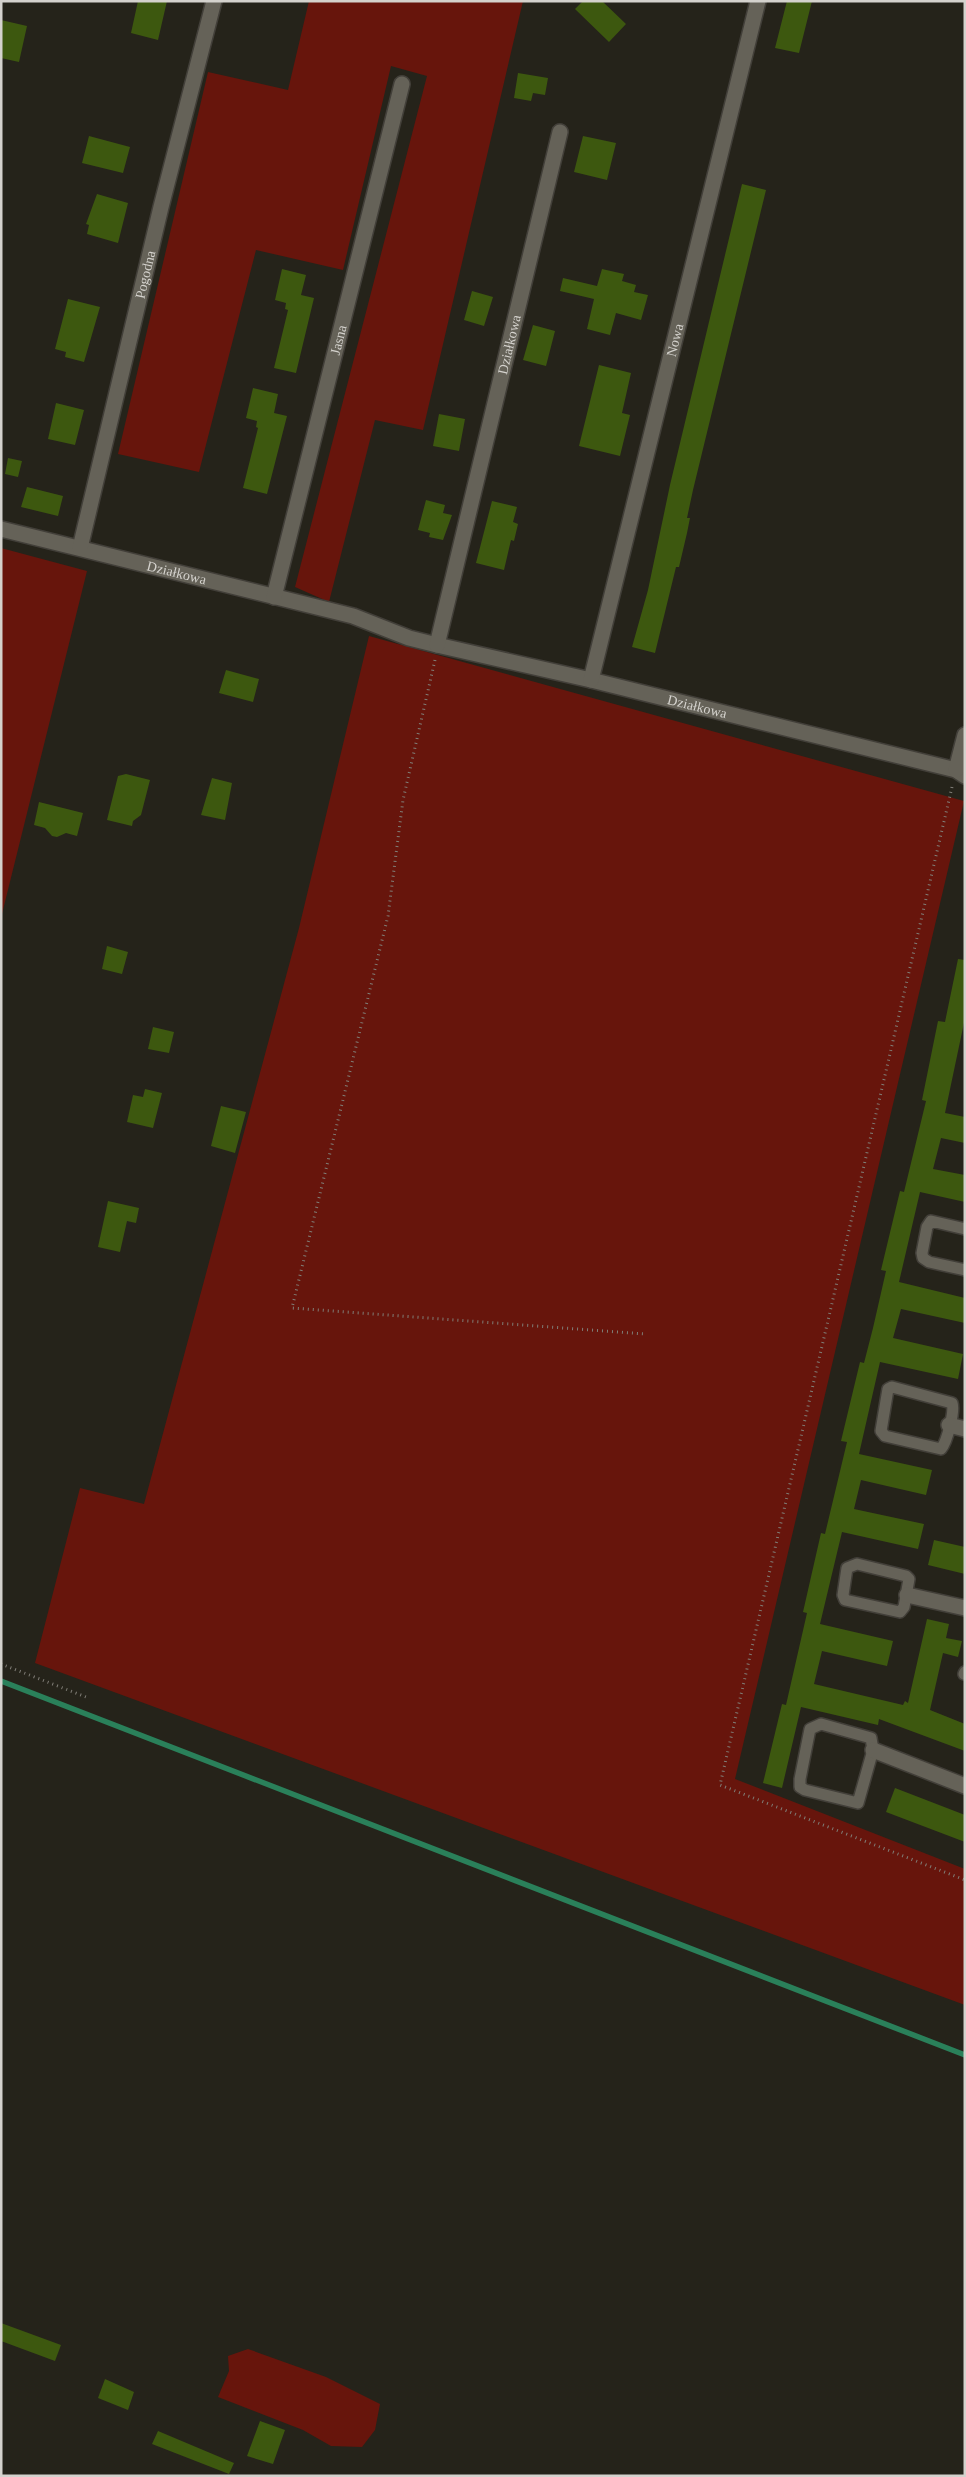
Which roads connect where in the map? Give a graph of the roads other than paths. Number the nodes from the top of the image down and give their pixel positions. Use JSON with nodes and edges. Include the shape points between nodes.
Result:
{"nodes":[{"id":1,"x":214,"y":1,"type":"edge"},
{"id":2,"x":758,"y":1,"type":"edge"},
{"id":3,"x":402,"y":84,"type":"dead end"},
{"id":4,"x":560,"y":132,"type":"dead end"},
{"id":5,"x":1,"y":529,"type":"edge"},
{"id":6,"x":80,"y":548,"type":"junction"},
{"id":7,"x":274,"y":597,"type":"junction"},
{"id":8,"x":437,"y":645,"type":"junction"},
{"id":9,"x":590,"y":680,"type":"junction"},
{"id":10,"x":965,"y":736,"type":"edge"},
{"id":11,"x":960,"y":773,"type":"edge"},
{"id":12,"x":965,"y":1229,"type":"edge"},
{"id":13,"x":965,"y":1270,"type":"edge"},
{"id":14,"x":949,"y":1425,"type":"junction"},
{"id":15,"x":965,"y":1428,"type":"edge"},
{"id":16,"x":906,"y":1595,"type":"junction"},
{"id":17,"x":965,"y":1608,"type":"edge"},
{"id":18,"x":873,"y":1750,"type":"junction"},
{"id":19,"x":965,"y":1786,"type":"edge"}],
"edges":[{"from":1,"to":6,"type":"street","name":"Pogodna"},
{"from":2,"to":9,"type":"street","name":"Nowa"},
{"from":3,"to":7,"type":"street","name":"Jasna"},
{"from":4,"to":8,"type":"street","name":"Działkowa"},
{"from":5,"to":6,"type":"street","name":"Działkowa"},
{"from":6,"to":7,"type":"street","name":"Działkowa"},
{"from":7,"to":8,"type":"street","name":"Działkowa","via":[[353,616],[409,638]]},
{"from":8,"to":9,"type":"street","name":"Działkowa"},
{"from":9,"to":11,"type":"street","name":"Działkowa"},
{"from":10,"to":11,"type":"street"},
{"from":12,"to":13,"type":"lane","via":[[931,1221],[926,1227],[922,1253],[929,1262]]},
{"from":14,"to":14,"type":"lane","via":[[954,1407],[948,1400],[892,1387],[888,1389],[880,1426],[885,1436],[941,1449]]},
{"from":14,"to":15,"type":"street"},
{"from":16,"to":16,"type":"lane","via":[[900,1612],[845,1600],[847,1568],[857,1564],[906,1576],[909,1579]]},
{"from":16,"to":17,"type":"street"},
{"from":18,"to":18,"type":"lane","via":[[858,1803],[800,1787],[810,1729],[814,1726],[821,1724],[870,1738]]},
{"from":18,"to":19,"type":"street"}]}
